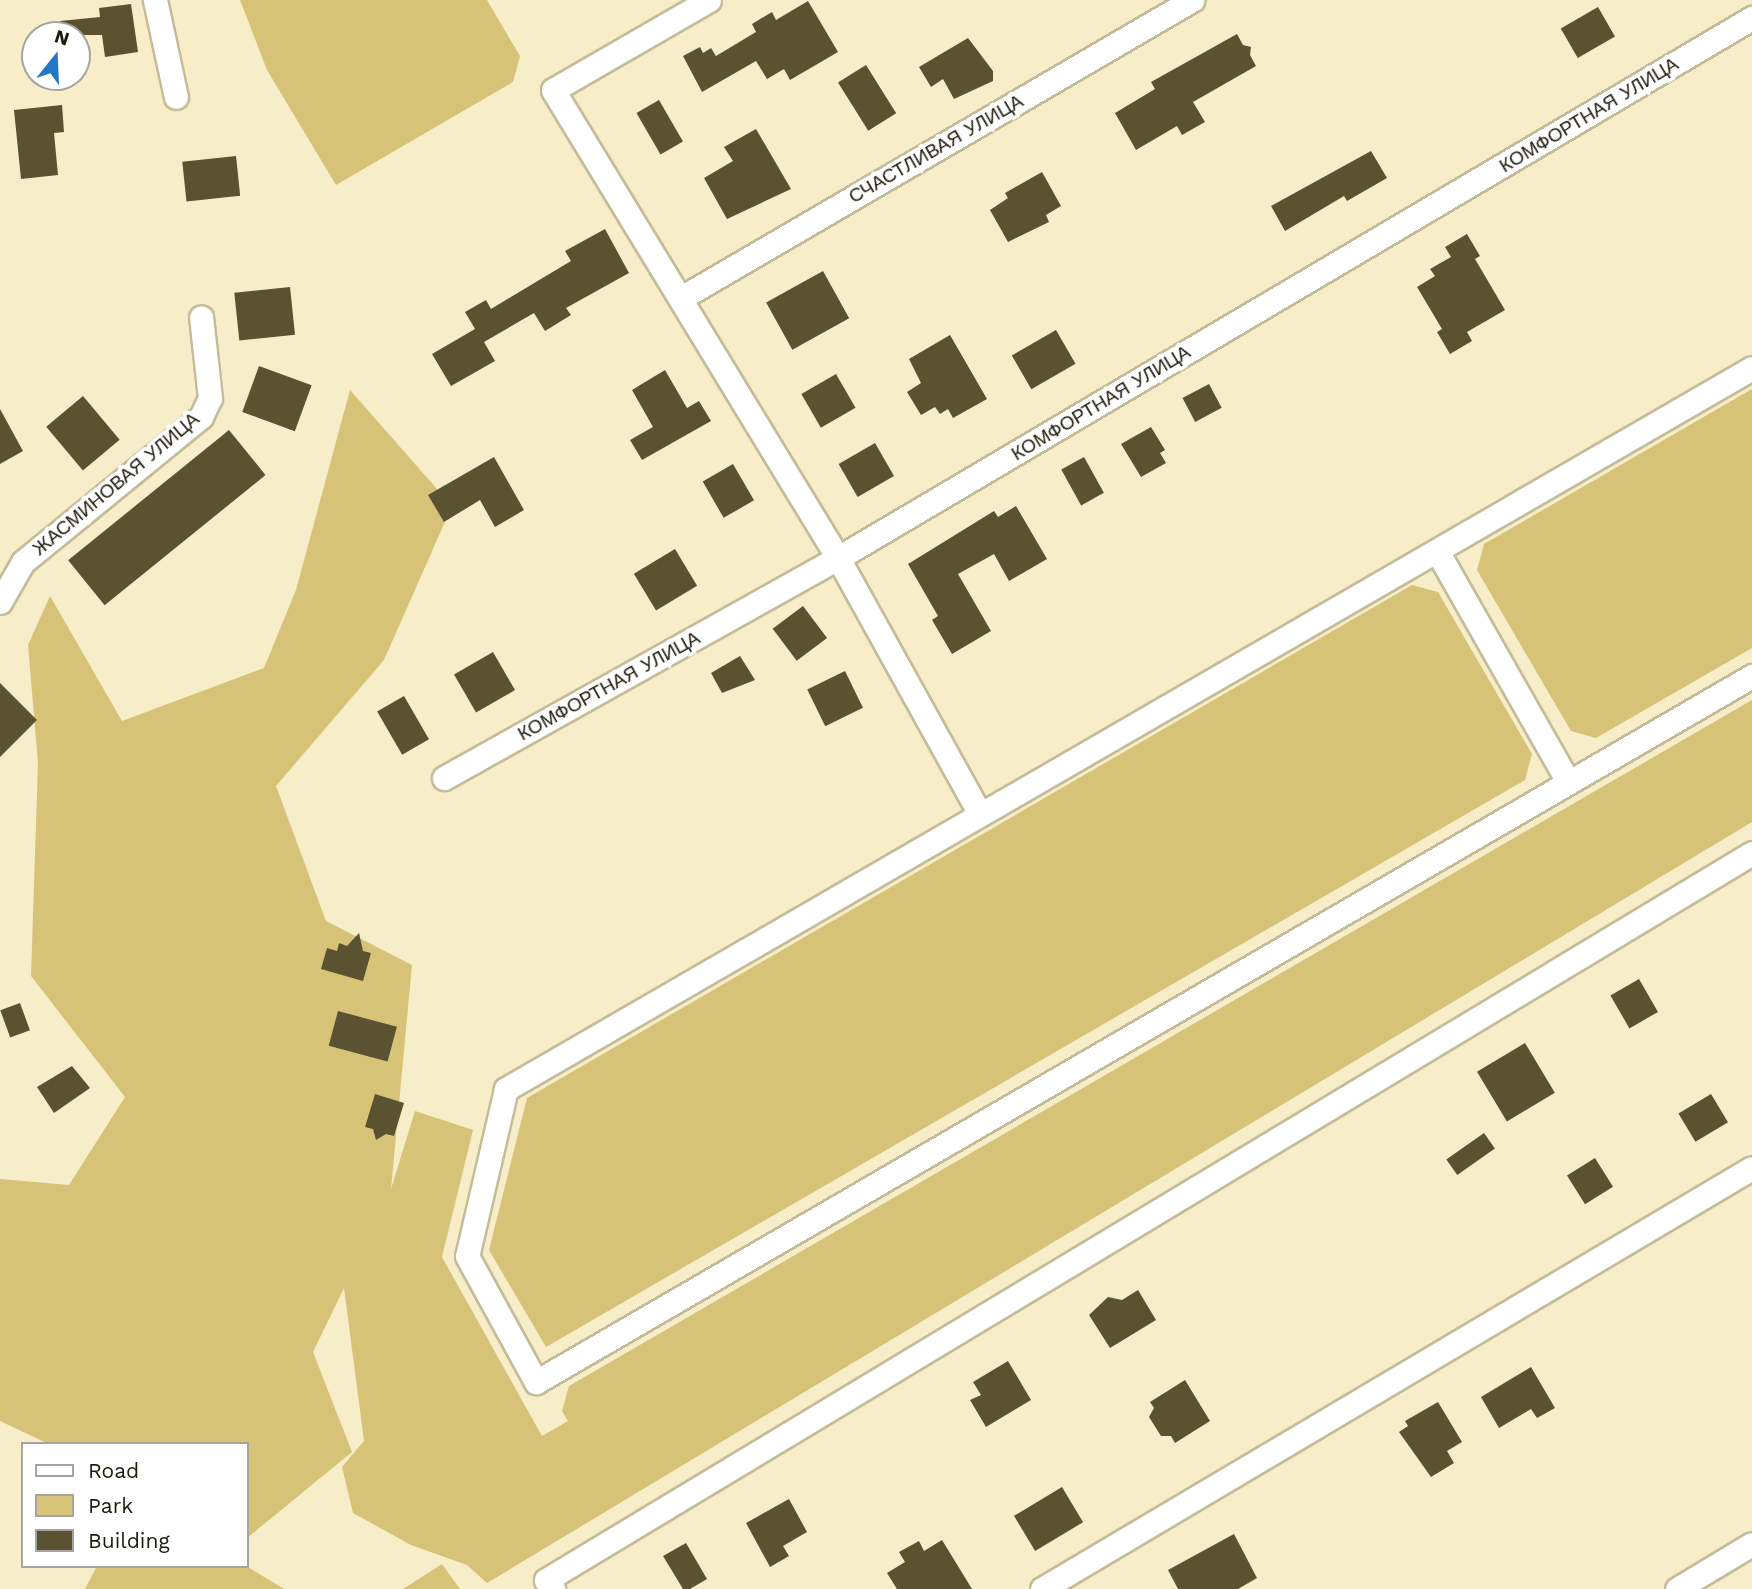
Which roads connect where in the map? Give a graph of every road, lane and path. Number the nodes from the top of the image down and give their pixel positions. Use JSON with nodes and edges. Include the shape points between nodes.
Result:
{"nodes":[{"id":1,"x":155,"y":0,"type":"edge"},
{"id":2,"x":709,"y":0,"type":"edge"},
{"id":3,"x":1192,"y":0,"type":"edge"},
{"id":4,"x":1752,"y":18,"type":"edge"},
{"id":5,"x":176,"y":97,"type":"dead end"},
{"id":6,"x":681,"y":298,"type":"junction"},
{"id":7,"x":201,"y":317,"type":"dead end"},
{"id":8,"x":1752,"y":368,"type":"edge"},
{"id":9,"x":1437,"y":551,"type":"junction"},
{"id":10,"x":838,"y":558,"type":"junction"},
{"id":11,"x":0,"y":602,"type":"edge"},
{"id":12,"x":1752,"y":676,"type":"edge"},
{"id":13,"x":444,"y":778,"type":"dead end"},
{"id":14,"x":1569,"y":782,"type":"junction"},
{"id":15,"x":980,"y":814,"type":"junction"},
{"id":16,"x":1752,"y":853,"type":"edge"},
{"id":17,"x":1752,"y":1168,"type":"edge"},
{"id":18,"x":1752,"y":1544,"type":"edge"},
{"id":19,"x":553,"y":1589,"type":"edge"},
{"id":20,"x":1042,"y":1589,"type":"edge"},
{"id":21,"x":1677,"y":1589,"type":"edge"}],
"edges":[{"from":1,"to":5,"type":"street"},
{"from":2,"to":6,"type":"street","via":[[553,90]]},
{"from":3,"to":6,"type":"street","name":"СЧАСТЛИВАЯ УЛИЦА"},
{"from":4,"to":10,"type":"street","name":"КОМФОРТНАЯ УЛИЦА"},
{"from":6,"to":10,"type":"street"},
{"from":7,"to":11,"type":"street","name":"ЖАСМИНОВАЯ УЛИЦА","via":[[210,398],[201,417],[23,562]]},
{"from":8,"to":9,"type":"street"},
{"from":9,"to":14,"type":"street"},
{"from":9,"to":15,"type":"street"},
{"from":10,"to":13,"type":"street","name":"КОМФОРТНАЯ УЛИЦА"},
{"from":10,"to":15,"type":"street"},
{"from":12,"to":14,"type":"street"},
{"from":14,"to":15,"type":"street","via":[[536,1382],[467,1256],[506,1089]]},
{"from":16,"to":19,"type":"street","via":[[546,1580]]},
{"from":17,"to":20,"type":"street"},
{"from":18,"to":21,"type":"street"}]}
